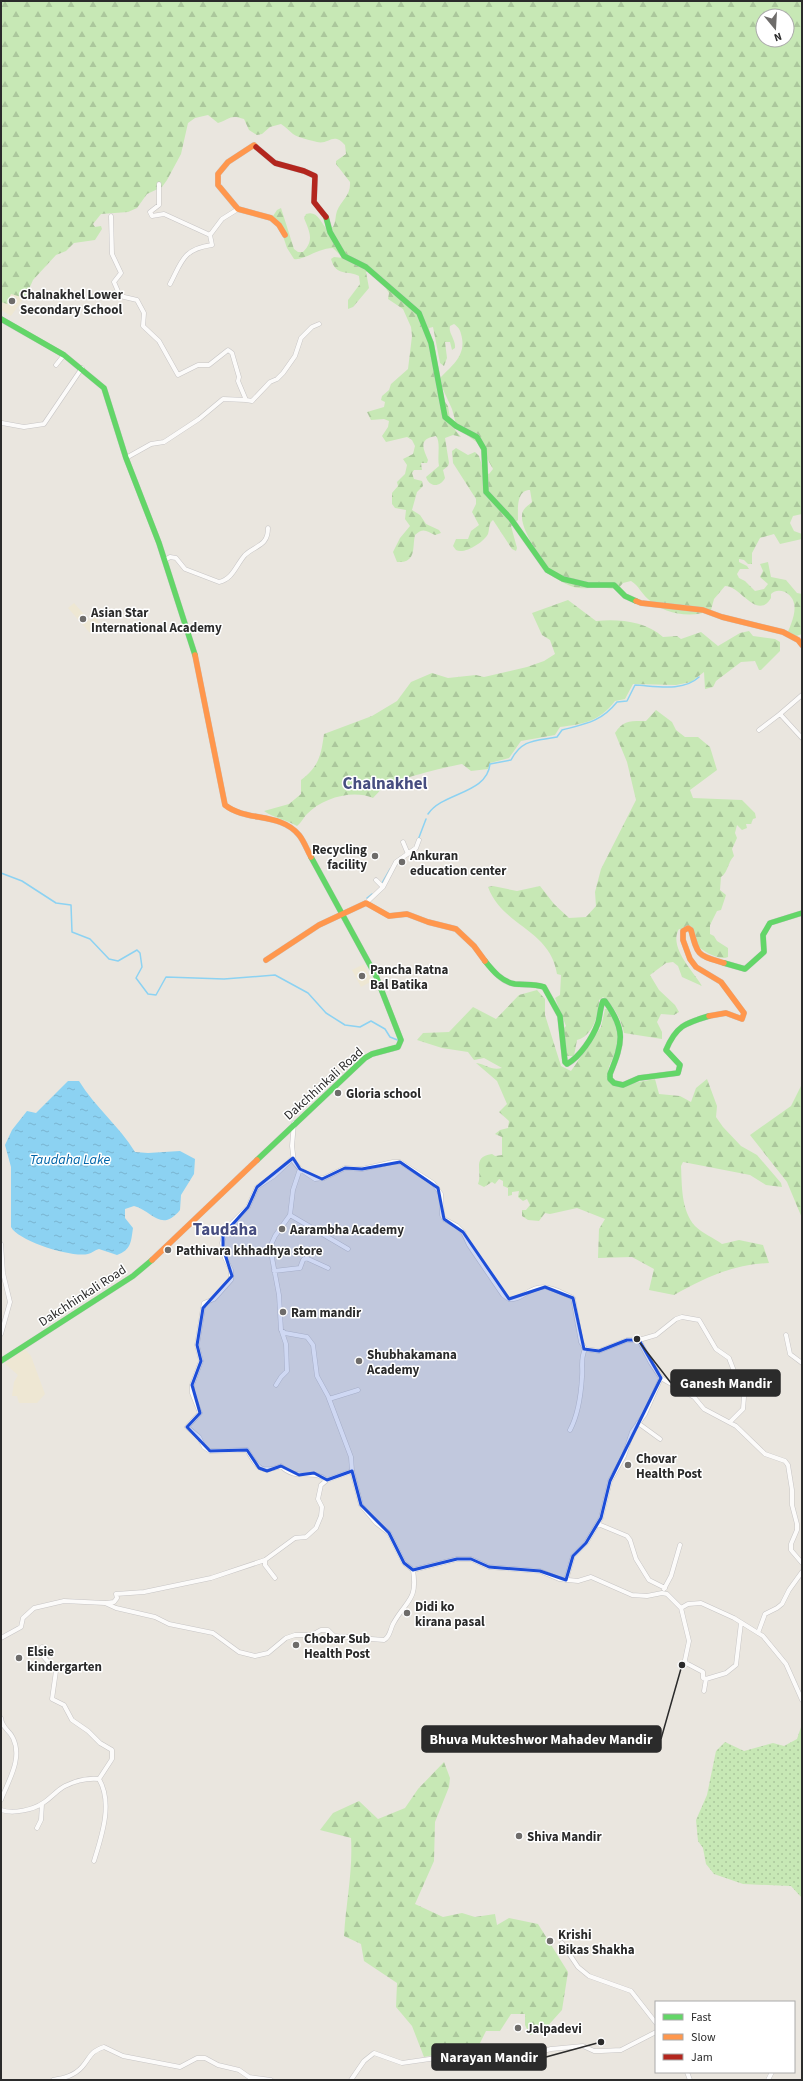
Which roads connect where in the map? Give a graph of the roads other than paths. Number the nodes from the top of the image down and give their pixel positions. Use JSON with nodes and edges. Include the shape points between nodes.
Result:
{"nodes":[{"id":1,"x":159,"y":184,"type":"dead end"},
{"id":2,"x":238,"y":209,"type":"junction"},
{"id":3,"x":111,"y":216,"type":"dead end"},
{"id":4,"x":210,"y":235,"type":"junction"},
{"id":5,"x":285,"y":235,"type":"dead end"},
{"id":6,"x":170,"y":284,"type":"dead end"},
{"id":7,"x":1,"y":319,"type":"edge"},
{"id":8,"x":319,"y":324,"type":"dead end"},
{"id":9,"x":64,"y":355,"type":"junction"},
{"id":10,"x":56,"y":365,"type":"dead end"},
{"id":11,"x":82,"y":368,"type":"junction"},
{"id":12,"x":246,"y":400,"type":"junction"},
{"id":13,"x":2,"y":423,"type":"edge"},
{"id":14,"x":126,"y":458,"type":"junction"},
{"id":15,"x":268,"y":528,"type":"dead end"},
{"id":16,"x":165,"y":560,"type":"junction"},
{"id":17,"x":802,"y":645,"type":"edge"},
{"id":18,"x":802,"y":695,"type":"edge"},
{"id":19,"x":780,"y":714,"type":"junction"},
{"id":20,"x":759,"y":730,"type":"dead end"},
{"id":21,"x":802,"y":738,"type":"edge"},
{"id":22,"x":420,"y":840,"type":"dead end"},
{"id":23,"x":403,"y":842,"type":"dead end"},
{"id":24,"x":408,"y":852,"type":"junction"},
{"id":25,"x":377,"y":881,"type":"dead end"},
{"id":26,"x":383,"y":887,"type":"junction"},
{"id":27,"x":366,"y":903,"type":"junction"},
{"id":28,"x":802,"y":913,"type":"edge"},
{"id":29,"x":342,"y":914,"type":"junction"},
{"id":30,"x":266,"y":960,"type":"dead end"},
{"id":31,"x":294,"y":1123,"type":"junction"},
{"id":32,"x":293,"y":1158,"type":"junction"},
{"id":33,"x":300,"y":1169,"type":"junction"},
{"id":34,"x":290,"y":1215,"type":"junction"},
{"id":35,"x":1,"y":1244,"type":"edge"},
{"id":36,"x":348,"y":1249,"type":"dead end"},
{"id":37,"x":328,"y":1268,"type":"dead end"},
{"id":38,"x":274,"y":1270,"type":"junction"},
{"id":39,"x":282,"y":1332,"type":"junction"},
{"id":40,"x":1,"y":1334,"type":"edge"},
{"id":41,"x":786,"y":1335,"type":"dead end"},
{"id":42,"x":639,"y":1340,"type":"junction"},
{"id":43,"x":585,"y":1349,"type":"junction"},
{"id":44,"x":1,"y":1361,"type":"edge"},
{"id":45,"x":802,"y":1363,"type":"edge"},
{"id":46,"x":661,"y":1378,"type":"junction"},
{"id":47,"x":276,"y":1385,"type":"dead end"},
{"id":48,"x":358,"y":1390,"type":"dead end"},
{"id":49,"x":329,"y":1399,"type":"junction"},
{"id":50,"x":730,"y":1422,"type":"junction"},
{"id":51,"x":638,"y":1423,"type":"junction"},
{"id":52,"x":570,"y":1430,"type":"dead end"},
{"id":53,"x":660,"y":1439,"type":"dead end"},
{"id":54,"x":352,"y":1471,"type":"junction"},
{"id":55,"x":328,"y":1480,"type":"junction"},
{"id":56,"x":598,"y":1524,"type":"junction"},
{"id":57,"x":680,"y":1545,"type":"dead end"},
{"id":58,"x":266,"y":1560,"type":"junction"},
{"id":59,"x":802,"y":1563,"type":"edge"},
{"id":60,"x":413,"y":1570,"type":"junction"},
{"id":61,"x":802,"y":1572,"type":"edge"},
{"id":62,"x":275,"y":1578,"type":"dead end"},
{"id":63,"x":566,"y":1580,"type":"junction"},
{"id":64,"x":665,"y":1588,"type":"junction"},
{"id":65,"x":662,"y":1593,"type":"junction"},
{"id":66,"x":105,"y":1603,"type":"junction"},
{"id":67,"x":682,"y":1608,"type":"junction"},
{"id":68,"x":741,"y":1623,"type":"junction"},
{"id":69,"x":758,"y":1633,"type":"junction"},
{"id":70,"x":1,"y":1638,"type":"edge"},
{"id":71,"x":42,"y":1647,"type":"dead end"},
{"id":72,"x":706,"y":1679,"type":"junction"},
{"id":73,"x":704,"y":1691,"type":"dead end"},
{"id":74,"x":802,"y":1700,"type":"edge"},
{"id":75,"x":1,"y":1718,"type":"edge"},
{"id":76,"x":99,"y":1778,"type":"junction"},
{"id":77,"x":1,"y":1800,"type":"edge"},
{"id":78,"x":42,"y":1804,"type":"junction"},
{"id":79,"x":1,"y":1810,"type":"edge"},
{"id":80,"x":37,"y":1828,"type":"dead end"},
{"id":81,"x":94,"y":1861,"type":"dead end"},
{"id":82,"x":562,"y":1943,"type":"dead end"},
{"id":83,"x":655,"y":2023,"type":"edge"},
{"id":84,"x":655,"y":2033,"type":"edge"},
{"id":85,"x":53,"y":2080,"type":"edge"},
{"id":86,"x":271,"y":2080,"type":"edge"},
{"id":87,"x":351,"y":2080,"type":"edge"}],
"edges":[{"from":1,"to":4,"type":"street","via":[[158,205],[150,212],[152,216],[164,214]]},
{"from":2,"to":4,"type":"street","via":[[222,220]]},
{"from":2,"to":5,"type":"street","via":[[271,218]]},
{"from":2,"to":17,"type":"street","via":[[218,185],[218,174],[228,162],[254,145],[268,160],[283,167],[306,170],[314,176],[314,202],[327,219],[330,232],[344,256],[366,267],[419,313],[431,344],[445,417],[477,437],[484,449],[486,492],[510,519],[547,570],[563,578],[588,585],[614,585],[625,596],[640,603],[703,610],[722,618],[783,632]]},
{"from":3,"to":12,"type":"street","via":[[112,254],[121,273],[114,282],[120,296],[137,300],[144,313],[144,326],[159,341],[178,375],[198,365],[209,365],[228,350],[232,353],[238,381]]},
{"from":4,"to":6,"type":"street","via":[[212,245],[197,247],[184,256]]},
{"from":7,"to":9,"type":"street"},
{"from":8,"to":12,"type":"street","via":[[301,338],[289,366],[277,379],[270,382],[252,401]]},
{"from":9,"to":10,"type":"street"},
{"from":9,"to":11,"type":"street"},
{"from":11,"to":13,"type":"street","via":[[44,424],[24,427]]},
{"from":11,"to":14,"type":"street","via":[[104,388]]},
{"from":12,"to":14,"type":"street","via":[[223,399],[200,419],[164,442],[151,444]]},
{"from":14,"to":16,"type":"street"},
{"from":15,"to":16,"type":"street","via":[[268,535],[262,544],[246,554],[231,576],[224,581],[219,582],[185,569],[176,558],[170,557]]},
{"from":16,"to":29,"type":"street","name":"Dakchhinkali Road","via":[[196,656],[226,805],[239,814],[274,819],[294,830]]},
{"from":18,"to":19,"type":"street"},
{"from":19,"to":20,"type":"street"},
{"from":19,"to":21,"type":"street"},
{"from":22,"to":24,"type":"street","via":[[416,848]]},
{"from":23,"to":24,"type":"street"},
{"from":24,"to":26,"type":"street","via":[[396,862]]},
{"from":25,"to":26,"type":"street"},
{"from":26,"to":27,"type":"street"},
{"from":27,"to":28,"type":"street","via":[[389,916],[407,914],[456,929],[504,980],[514,984],[535,984],[544,987],[560,1016],[565,1062],[568,1064],[575,1059],[597,1025],[600,1007],[605,1001],[623,1036],[610,1079],[623,1085],[639,1078],[678,1073],[680,1063],[666,1050],[673,1034],[685,1024],[719,1013],[742,1019],[744,1014],[721,982],[693,963],[683,940],[683,931],[688,928],[691,930],[696,949],[701,956],[745,969],[764,952],[764,933],[767,926],[777,919]]},
{"from":27,"to":29,"type":"street"},
{"from":29,"to":30,"type":"street","via":[[319,925]]},
{"from":29,"to":31,"type":"street","name":"Dakchhinkali Road","via":[[376,976],[401,1040],[398,1047],[365,1058]]},
{"from":31,"to":32,"type":"street"},
{"from":31,"to":44,"type":"street","name":"Dakchhinkali Road","via":[[137,1272]]},
{"from":32,"to":33,"type":"street","via":[[295,1165]]},
{"from":32,"to":55,"type":"street","via":[[257,1188],[248,1207],[223,1235],[222,1243],[231,1270],[231,1280],[214,1299],[204,1303],[197,1345],[201,1361],[192,1385],[192,1393],[200,1413],[187,1427],[210,1451],[247,1450],[259,1468],[268,1471],[281,1466],[299,1475],[314,1473]]},
{"from":33,"to":34,"type":"street","via":[[293,1190]]},
{"from":33,"to":43,"type":"street","via":[[315,1179],[322,1179],[345,1168],[362,1169],[400,1162],[433,1183],[441,1194],[444,1219],[463,1232],[503,1294],[509,1299],[516,1299],[536,1288],[545,1287],[573,1298],[580,1342]]},
{"from":34,"to":36,"type":"street"},
{"from":34,"to":38,"type":"street","via":[[270,1247]]},
{"from":35,"to":40,"type":"street","via":[[10,1302]]},
{"from":37,"to":38,"type":"street","via":[[306,1258],[300,1268]]},
{"from":38,"to":39,"type":"street"},
{"from":39,"to":47,"type":"street","via":[[286,1344],[287,1371]]},
{"from":39,"to":49,"type":"street","via":[[307,1337],[313,1344],[318,1376]]},
{"from":41,"to":45,"type":"street","via":[[790,1354]]},
{"from":42,"to":43,"type":"street","via":[[627,1340],[599,1351]]},
{"from":42,"to":46,"type":"street"},
{"from":42,"to":50,"type":"street","via":[[656,1335],[682,1317],[699,1320],[716,1349],[729,1358],[741,1387],[744,1397],[743,1409]]},
{"from":43,"to":52,"type":"street","via":[[581,1358],[580,1396]]},
{"from":46,"to":50,"type":"street","via":[[694,1397],[704,1409]]},
{"from":46,"to":51,"type":"street","via":[[645,1414]]},
{"from":48,"to":49,"type":"street"},
{"from":49,"to":54,"type":"street","via":[[351,1457]]},
{"from":50,"to":59,"type":"street","via":[[765,1454],[780,1458],[788,1465],[792,1506],[797,1524],[791,1550]]},
{"from":51,"to":53,"type":"street"},
{"from":51,"to":56,"type":"street","via":[[610,1481]]},
{"from":54,"to":55,"type":"street"},
{"from":54,"to":60,"type":"street","via":[[361,1505],[376,1523],[389,1533],[404,1563]]},
{"from":55,"to":58,"type":"street","via":[[321,1485],[318,1499],[322,1507],[321,1516],[316,1528],[306,1537],[295,1538]]},
{"from":56,"to":63,"type":"street","via":[[586,1543],[573,1556]]},
{"from":56,"to":64,"type":"street","via":[[627,1536],[636,1559],[649,1580]]},
{"from":57,"to":64,"type":"street"},
{"from":58,"to":62,"type":"street","via":[[265,1565]]},
{"from":58,"to":66,"type":"street","via":[[211,1578],[144,1592],[116,1594],[114,1602]]},
{"from":60,"to":63,"type":"street","via":[[457,1559],[471,1560],[490,1567],[540,1570]]},
{"from":60,"to":66,"type":"street","via":[[416,1584],[413,1595],[386,1639],[334,1636],[328,1630],[321,1630],[312,1635],[286,1638],[268,1652],[255,1656],[239,1652],[213,1633],[169,1624],[155,1617]]},
{"from":61,"to":69,"type":"street","via":[[788,1590],[782,1604],[766,1614]]},
{"from":63,"to":65,"type":"street","via":[[578,1581],[591,1577],[632,1595]]},
{"from":64,"to":65,"type":"street"},
{"from":65,"to":67,"type":"street","via":[[667,1594]]},
{"from":66,"to":70,"type":"street","via":[[64,1601],[34,1608],[23,1618],[21,1627]]},
{"from":67,"to":68,"type":"street","via":[[688,1604],[701,1603]]},
{"from":67,"to":72,"type":"street","via":[[689,1641],[686,1663],[703,1672]]},
{"from":68,"to":69,"type":"street"},
{"from":68,"to":72,"type":"street","via":[[736,1665],[726,1673]]},
{"from":69,"to":74,"type":"street","via":[[786,1664]]},
{"from":71,"to":76,"type":"street","via":[[43,1656],[56,1671],[52,1699],[64,1705],[72,1720],[112,1750],[112,1759]]},
{"from":72,"to":73,"type":"street"},
{"from":75,"to":77,"type":"street","via":[[2,1726],[13,1737],[17,1751],[16,1763]]},
{"from":76,"to":78,"type":"street","via":[[80,1780],[65,1786]]},
{"from":76,"to":81,"type":"street","via":[[105,1789],[104,1824]]},
{"from":78,"to":79,"type":"street","via":[[17,1812]]},
{"from":78,"to":80,"type":"street","via":[[41,1820]]},
{"from":82,"to":83,"type":"street","via":[[578,1967],[589,1976],[631,1991]]},
{"from":84,"to":87,"type":"street","via":[[621,2050],[594,2051],[583,2046],[551,2049],[527,2055],[514,2052],[472,2054],[402,2063],[374,2052],[364,2061]]},
{"from":85,"to":86,"type":"street","via":[[69,2076],[82,2068],[91,2053],[104,2047],[124,2056],[180,2067],[197,2058],[205,2058],[218,2065],[239,2070],[249,2077]]}]}
